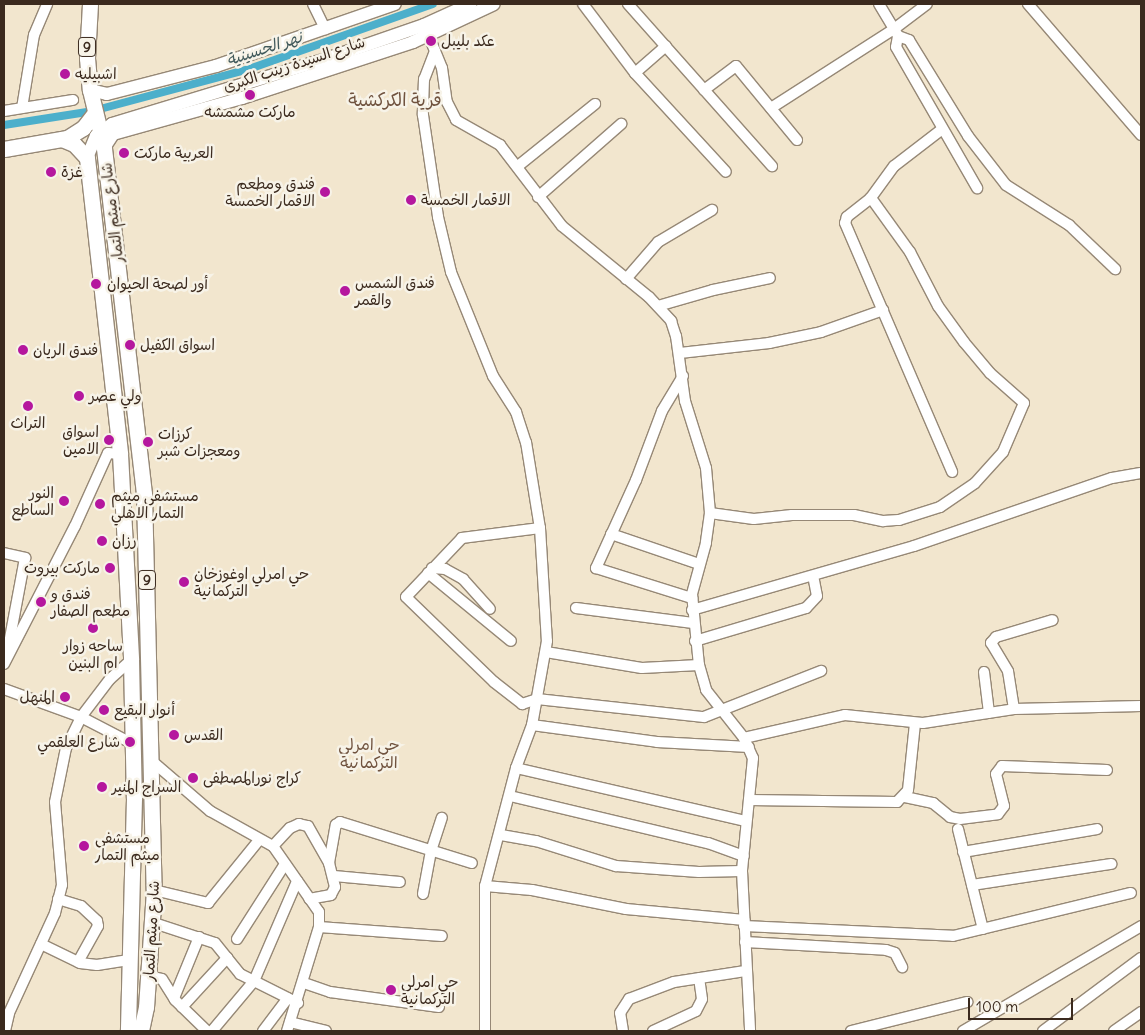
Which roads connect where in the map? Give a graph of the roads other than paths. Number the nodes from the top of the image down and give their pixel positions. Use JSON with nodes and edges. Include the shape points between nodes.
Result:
{"nodes":[{"id":1,"x":46,"y":4,"type":"edge"},
{"id":2,"x":90,"y":4,"type":"edge"},
{"id":3,"x":313,"y":4,"type":"edge"},
{"id":4,"x":470,"y":4,"type":"edge"},
{"id":5,"x":494,"y":4,"type":"edge"},
{"id":6,"x":583,"y":4,"type":"edge"},
{"id":7,"x":628,"y":4,"type":"edge"},
{"id":8,"x":879,"y":4,"type":"edge"},
{"id":9,"x":927,"y":4,"type":"edge"},
{"id":10,"x":1028,"y":4,"type":"edge"},
{"id":11,"x":390,"y":5,"type":"edge"},
{"id":12,"x":325,"y":29,"type":"junction"},
{"id":13,"x":427,"y":31,"type":"junction"},
{"id":14,"x":896,"y":32,"type":"junction"},
{"id":15,"x":666,"y":46,"type":"junction"},
{"id":16,"x":435,"y":51,"type":"junction"},
{"id":17,"x":635,"y":74,"type":"junction"},
{"id":18,"x":90,"y":90,"type":"junction"},
{"id":19,"x":704,"y":90,"type":"junction"},
{"id":20,"x":73,"y":100,"type":"dead end"},
{"id":21,"x":595,"y":104,"type":"dead end"},
{"id":22,"x":22,"y":108,"type":"junction"},
{"id":23,"x":771,"y":108,"type":"junction"},
{"id":24,"x":4,"y":111,"type":"edge"},
{"id":25,"x":94,"y":114,"type":"junction"},
{"id":26,"x":621,"y":124,"type":"dead end"},
{"id":27,"x":109,"y":129,"type":"junction"},
{"id":28,"x":941,"y":130,"type":"junction"},
{"id":29,"x":1141,"y":135,"type":"edge"},
{"id":30,"x":62,"y":139,"type":"junction"},
{"id":31,"x":797,"y":140,"type":"dead end"},
{"id":32,"x":4,"y":149,"type":"edge"},
{"id":33,"x":87,"y":158,"type":"junction"},
{"id":34,"x":518,"y":166,"type":"junction"},
{"id":35,"x":772,"y":166,"type":"dead end"},
{"id":36,"x":726,"y":172,"type":"dead end"},
{"id":37,"x":977,"y":188,"type":"dead end"},
{"id":38,"x":538,"y":196,"type":"junction"},
{"id":39,"x":870,"y":198,"type":"junction"},
{"id":40,"x":712,"y":210,"type":"dead end"},
{"id":41,"x":1115,"y":269,"type":"dead end"},
{"id":42,"x":770,"y":278,"type":"dead end"},
{"id":43,"x":626,"y":279,"type":"junction"},
{"id":44,"x":658,"y":306,"type":"junction"},
{"id":45,"x":883,"y":310,"type":"junction"},
{"id":46,"x":680,"y":353,"type":"junction"},
{"id":47,"x":682,"y":376,"type":"junction"},
{"id":48,"x":120,"y":454,"type":"junction"},
{"id":49,"x":952,"y":472,"type":"dead end"},
{"id":50,"x":1141,"y":473,"type":"edge"},
{"id":51,"x":144,"y":494,"type":"junction"},
{"id":52,"x":121,"y":495,"type":"junction"},
{"id":53,"x":710,"y":513,"type":"junction"},
{"id":54,"x":145,"y":527,"type":"junction"},
{"id":55,"x":540,"y":528,"type":"junction"},
{"id":56,"x":123,"y":530,"type":"junction"},
{"id":57,"x":611,"y":534,"type":"junction"},
{"id":58,"x":4,"y":553,"type":"edge"},
{"id":59,"x":699,"y":564,"type":"junction"},
{"id":60,"x":430,"y":570,"type":"junction"},
{"id":61,"x":813,"y":576,"type":"junction"},
{"id":62,"x":692,"y":598,"type":"junction"},
{"id":63,"x":576,"y":608,"type":"dead end"},
{"id":64,"x":490,"y":610,"type":"dead end"},
{"id":65,"x":692,"y":610,"type":"junction"},
{"id":66,"x":1053,"y":620,"type":"dead end"},
{"id":67,"x":693,"y":624,"type":"junction"},
{"id":68,"x":511,"y":641,"type":"dead end"},
{"id":69,"x":695,"y":642,"type":"junction"},
{"id":70,"x":546,"y":652,"type":"junction"},
{"id":71,"x":131,"y":660,"type":"junction"},
{"id":72,"x":5,"y":662,"type":"edge"},
{"id":73,"x":699,"y":665,"type":"junction"},
{"id":74,"x":821,"y":671,"type":"dead end"},
{"id":75,"x":984,"y":672,"type":"dead end"},
{"id":76,"x":4,"y":689,"type":"edge"},
{"id":77,"x":537,"y":699,"type":"junction"},
{"id":78,"x":1141,"y":706,"type":"edge"},
{"id":79,"x":1014,"y":709,"type":"junction"},
{"id":80,"x":722,"y":712,"type":"junction"},
{"id":81,"x":989,"y":713,"type":"junction"},
{"id":82,"x":80,"y":717,"type":"junction"},
{"id":83,"x":914,"y":723,"type":"junction"},
{"id":84,"x":532,"y":724,"type":"junction"},
{"id":85,"x":744,"y":738,"type":"junction"},
{"id":86,"x":133,"y":744,"type":"junction"},
{"id":87,"x":749,"y":747,"type":"junction"},
{"id":88,"x":152,"y":761,"type":"junction"},
{"id":89,"x":516,"y":768,"type":"junction"},
{"id":90,"x":1107,"y":770,"type":"dead end"},
{"id":91,"x":510,"y":796,"type":"junction"},
{"id":92,"x":905,"y":797,"type":"junction"},
{"id":93,"x":134,"y":798,"type":"junction"},
{"id":94,"x":152,"y":800,"type":"junction"},
{"id":95,"x":749,"y":800,"type":"junction"},
{"id":96,"x":442,"y":818,"type":"dead end"},
{"id":97,"x":746,"y":821,"type":"junction"},
{"id":98,"x":134,"y":825,"type":"junction"},
{"id":99,"x":153,"y":825,"type":"junction"},
{"id":100,"x":958,"y":829,"type":"dead end"},
{"id":101,"x":1097,"y":829,"type":"dead end"},
{"id":102,"x":501,"y":835,"type":"junction"},
{"id":103,"x":259,"y":840,"type":"junction"},
{"id":104,"x":273,"y":846,"type":"junction"},
{"id":105,"x":431,"y":851,"type":"junction"},
{"id":106,"x":963,"y":852,"type":"junction"},
{"id":107,"x":744,"y":856,"type":"junction"},
{"id":108,"x":329,"y":862,"type":"junction"},
{"id":109,"x":472,"y":863,"type":"dead end"},
{"id":110,"x":285,"y":864,"type":"junction"},
{"id":111,"x":1111,"y":864,"type":"dead end"},
{"id":112,"x":742,"y":871,"type":"junction"},
{"id":113,"x":334,"y":876,"type":"junction"},
{"id":114,"x":297,"y":881,"type":"junction"},
{"id":115,"x":400,"y":882,"type":"dead end"},
{"id":116,"x":972,"y":885,"type":"junction"},
{"id":117,"x":485,"y":886,"type":"junction"},
{"id":118,"x":154,"y":890,"type":"junction"},
{"id":119,"x":1131,"y":893,"type":"dead end"},
{"id":120,"x":423,"y":894,"type":"dead end"},
{"id":121,"x":309,"y":899,"type":"junction"},
{"id":122,"x":58,"y":900,"type":"junction"},
{"id":123,"x":154,"y":923,"type":"junction"},
{"id":124,"x":744,"y":923,"type":"junction"},
{"id":125,"x":1141,"y":926,"type":"edge"},
{"id":126,"x":319,"y":928,"type":"junction"},
{"id":127,"x":983,"y":929,"type":"junction"},
{"id":128,"x":442,"y":936,"type":"dead end"},
{"id":129,"x":199,"y":937,"type":"junction"},
{"id":130,"x":237,"y":939,"type":"dead end"},
{"id":131,"x":744,"y":942,"type":"junction"},
{"id":132,"x":41,"y":944,"type":"junction"},
{"id":133,"x":227,"y":958,"type":"junction"},
{"id":134,"x":1141,"y":958,"type":"edge"},
{"id":135,"x":129,"y":960,"type":"junction"},
{"id":136,"x":78,"y":962,"type":"junction"},
{"id":137,"x":902,"y":967,"type":"dead end"},
{"id":138,"x":745,"y":971,"type":"junction"},
{"id":139,"x":149,"y":976,"type":"junction"},
{"id":140,"x":699,"y":978,"type":"junction"},
{"id":141,"x":254,"y":981,"type":"junction"},
{"id":142,"x":304,"y":983,"type":"junction"},
{"id":143,"x":174,"y":998,"type":"junction"},
{"id":144,"x":288,"y":998,"type":"junction"},
{"id":145,"x":967,"y":1002,"type":"dead end"},
{"id":146,"x":298,"y":1003,"type":"junction"},
{"id":147,"x":126,"y":1007,"type":"junction"},
{"id":148,"x":182,"y":1007,"type":"junction"},
{"id":149,"x":440,"y":1007,"type":"dead end"},
{"id":150,"x":1141,"y":1012,"type":"edge"},
{"id":151,"x":288,"y":1027,"type":"edge"},
{"id":152,"x":5,"y":1031,"type":"edge"},
{"id":153,"x":121,"y":1031,"type":"edge"},
{"id":154,"x":128,"y":1031,"type":"edge"},
{"id":155,"x":146,"y":1031,"type":"edge"},
{"id":156,"x":207,"y":1031,"type":"edge"},
{"id":157,"x":212,"y":1031,"type":"edge"},
{"id":158,"x":263,"y":1031,"type":"edge"},
{"id":159,"x":326,"y":1031,"type":"edge"},
{"id":160,"x":485,"y":1031,"type":"edge"},
{"id":161,"x":623,"y":1031,"type":"edge"},
{"id":162,"x":653,"y":1031,"type":"edge"},
{"id":163,"x":750,"y":1031,"type":"edge"},
{"id":164,"x":851,"y":1031,"type":"edge"},
{"id":165,"x":963,"y":1031,"type":"edge"},
{"id":166,"x":1042,"y":1031,"type":"edge"},
{"id":167,"x":1114,"y":1031,"type":"edge"}],
"edges":[{"from":1,"to":22,"type":"street","via":[[34,35]]},
{"from":2,"to":18,"type":"highway","number":"9","via":[[87,51]]},
{"from":3,"to":12,"type":"street"},
{"from":4,"to":13,"type":"main road","name":"شارع السيدة زينب الكبرى"},
{"from":5,"to":13,"type":"main road","name":"شارع السيدة زينب الكبرى"},
{"from":6,"to":17,"type":"street"},
{"from":7,"to":15,"type":"street"},
{"from":8,"to":14,"type":"street"},
{"from":9,"to":14,"type":"street"},
{"from":10,"to":29,"type":"street"},
{"from":11,"to":12,"type":"main road"},
{"from":12,"to":18,"type":"main road","via":[[242,59],[143,85],[107,94]]},
{"from":13,"to":16,"type":"street"},
{"from":13,"to":27,"type":"main road","name":"شارع السيدة زينب الكبرى"},
{"from":14,"to":23,"type":"street"},
{"from":14,"to":28,"type":"street","via":[[896,47]]},
{"from":14,"to":41,"type":"street","via":[[909,40],[968,136],[1006,185],[1069,225]]},
{"from":15,"to":17,"type":"street"},
{"from":15,"to":19,"type":"street"},
{"from":16,"to":34,"type":"street","via":[[447,102],[456,120],[490,137]]},
{"from":16,"to":55,"type":"street","via":[[424,79],[423,115],[438,217],[451,272],[493,376],[516,412],[526,442]]},
{"from":17,"to":36,"type":"street"},
{"from":18,"to":25,"type":"highway","number":"9"},
{"from":19,"to":23,"type":"street","via":[[736,66]]},
{"from":19,"to":35,"type":"street"},
{"from":20,"to":22,"type":"street"},
{"from":21,"to":34,"type":"street"},
{"from":22,"to":24,"type":"street"},
{"from":23,"to":31,"type":"street"},
{"from":25,"to":27,"type":"highway","name":"شارع ميثم التمار","number":"9"},
{"from":25,"to":30,"type":"highway","via":[[78,132]]},
{"from":26,"to":38,"type":"street"},
{"from":27,"to":33,"type":"main road","via":[[89,147]]},
{"from":27,"to":51,"type":"highway","name":"شارع ميثم التمار","number":"9","via":[[104,148]]},
{"from":28,"to":37,"type":"street"},
{"from":28,"to":39,"type":"street","via":[[894,166]]},
{"from":30,"to":32,"type":"highway"},
{"from":30,"to":33,"type":"highway","name":"شارع ميثم التمار","via":[[74,144]]},
{"from":33,"to":48,"type":"highway","name":"شارع ميثم التمار","number":"9"},
{"from":34,"to":38,"type":"street"},
{"from":38,"to":43,"type":"street","via":[[569,234]]},
{"from":39,"to":45,"type":"street","via":[[847,217],[845,223]]},
{"from":39,"to":53,"type":"street","via":[[910,252],[938,306],[990,373],[1024,404],[1003,452],[974,483],[940,508],[899,520],[883,521],[854,515],[741,518]]},
{"from":40,"to":43,"type":"street","via":[[658,242]]},
{"from":42,"to":44,"type":"street"},
{"from":43,"to":44,"type":"street"},
{"from":44,"to":46,"type":"street","via":[[671,321]]},
{"from":45,"to":46,"type":"street","via":[[821,332],[769,343]]},
{"from":45,"to":49,"type":"street"},
{"from":46,"to":47,"type":"street"},
{"from":47,"to":53,"type":"street","via":[[685,400],[706,468]]},
{"from":47,"to":57,"type":"street","via":[[662,411]]},
{"from":48,"to":52,"type":"highway","name":"شارع ميثم التمار","number":"9"},
{"from":48,"to":72,"type":"street","via":[[108,453]]},
{"from":50,"to":61,"type":"street","via":[[1112,478],[914,546]]},
{"from":51,"to":52,"type":"highway","via":[[133,502]]},
{"from":51,"to":54,"type":"highway","name":"شارع ميثم التمار","number":"9"},
{"from":52,"to":56,"type":"highway","name":"شارع ميثم التمار","number":"9"},
{"from":53,"to":59,"type":"street"},
{"from":54,"to":56,"type":"highway","via":[[141,520],[133,518],[126,522]]},
{"from":54,"to":88,"type":"highway","name":"شارع ميثم التمار","number":"9"},
{"from":55,"to":60,"type":"street","via":[[462,538]]},
{"from":55,"to":70,"type":"street"},
{"from":56,"to":71,"type":"highway","name":"شارع ميثم التمار","number":"9"},
{"from":57,"to":59,"type":"street"},
{"from":57,"to":62,"type":"street","via":[[596,568]]},
{"from":58,"to":72,"type":"street","via":[[25,558]]},
{"from":59,"to":62,"type":"street"},
{"from":60,"to":64,"type":"street","via":[[445,570],[462,579]]},
{"from":60,"to":68,"type":"street"},
{"from":60,"to":77,"type":"street","via":[[406,597],[411,604],[522,704]]},
{"from":61,"to":65,"type":"street"},
{"from":61,"to":69,"type":"street","via":[[817,596],[806,608]]},
{"from":62,"to":65,"type":"street"},
{"from":63,"to":67,"type":"street"},
{"from":65,"to":67,"type":"street"},
{"from":66,"to":79,"type":"street","via":[[996,637],[992,643],[1008,671]]},
{"from":67,"to":69,"type":"street"},
{"from":69,"to":73,"type":"street"},
{"from":70,"to":73,"type":"street","via":[[642,668]]},
{"from":70,"to":77,"type":"street"},
{"from":71,"to":82,"type":"street"},
{"from":71,"to":86,"type":"highway","name":"شارع ميثم التمار","number":"9"},
{"from":73,"to":80,"type":"street","via":[[706,690]]},
{"from":74,"to":80,"type":"street"},
{"from":75,"to":81,"type":"street"},
{"from":76,"to":82,"type":"street"},
{"from":77,"to":80,"type":"street","via":[[704,717]]},
{"from":77,"to":84,"type":"street"},
{"from":78,"to":79,"type":"street"},
{"from":79,"to":81,"type":"street"},
{"from":80,"to":85,"type":"street"},
{"from":81,"to":83,"type":"street"},
{"from":82,"to":86,"type":"street"},
{"from":82,"to":122,"type":"street","via":[[66,748],[55,802],[62,862]]},
{"from":83,"to":85,"type":"street","via":[[845,715]]},
{"from":83,"to":92,"type":"street"},
{"from":84,"to":87,"type":"street","via":[[656,742]]},
{"from":84,"to":89,"type":"street"},
{"from":85,"to":87,"type":"street"},
{"from":86,"to":93,"type":"highway","name":"شارع ميثم التمار","number":"9"},
{"from":87,"to":95,"type":"street","via":[[754,771]]},
{"from":88,"to":94,"type":"highway","name":"شارع ميثم التمار","number":"9"},
{"from":88,"to":103,"type":"street","via":[[210,812]]},
{"from":89,"to":91,"type":"street"},
{"from":89,"to":97,"type":"street"},
{"from":90,"to":92,"type":"street","via":[[1002,766],[996,774],[1004,806],[998,814],[960,819],[950,817],[933,803]]},
{"from":91,"to":102,"type":"street"},
{"from":91,"to":107,"type":"street","via":[[708,844]]},
{"from":92,"to":95,"type":"street","via":[[886,803]]},
{"from":93,"to":94,"type":"highway","via":[[145,804]]},
{"from":93,"to":98,"type":"highway","name":"شارع ميثم التمار","number":"9"},
{"from":94,"to":99,"type":"highway","name":"شارع ميثم التمار","number":"9"},
{"from":95,"to":97,"type":"street"},
{"from":96,"to":105,"type":"street"},
{"from":97,"to":107,"type":"street"},
{"from":98,"to":99,"type":"highway","via":[[146,818]]},
{"from":98,"to":135,"type":"highway","name":"شارع ميثم التمار","number":"9"},
{"from":99,"to":118,"type":"highway","name":"شارع ميثم التمار","number":"9"},
{"from":100,"to":106,"type":"street"},
{"from":101,"to":106,"type":"street"},
{"from":102,"to":112,"type":"street","via":[[536,841],[616,866],[699,872]]},
{"from":102,"to":117,"type":"street"},
{"from":103,"to":104,"type":"street"},
{"from":103,"to":118,"type":"street","via":[[208,903]]},
{"from":104,"to":108,"type":"street","via":[[290,828],[304,824]]},
{"from":104,"to":110,"type":"street"},
{"from":105,"to":108,"type":"street","via":[[337,823]]},
{"from":105,"to":109,"type":"street"},
{"from":105,"to":120,"type":"street"},
{"from":106,"to":116,"type":"street"},
{"from":107,"to":112,"type":"street"},
{"from":108,"to":113,"type":"street"},
{"from":110,"to":114,"type":"street"},
{"from":110,"to":130,"type":"street"},
{"from":111,"to":116,"type":"street"},
{"from":112,"to":124,"type":"street"},
{"from":113,"to":115,"type":"street"},
{"from":113,"to":121,"type":"street","via":[[335,887],[331,894]]},
{"from":114,"to":121,"type":"street"},
{"from":114,"to":141,"type":"street"},
{"from":116,"to":127,"type":"street"},
{"from":117,"to":124,"type":"street","via":[[532,890],[626,910]]},
{"from":117,"to":160,"type":"street"},
{"from":118,"to":123,"type":"highway","name":"شارع ميثم التمار","number":"9"},
{"from":119,"to":127,"type":"street"},
{"from":121,"to":126,"type":"street","via":[[318,912]]},
{"from":122,"to":132,"type":"street"},
{"from":122,"to":136,"type":"street","via":[[81,906],[97,921],[98,926]]},
{"from":123,"to":129,"type":"street"},
{"from":123,"to":139,"type":"highway","name":"شارع ميثم التمار","number":"9"},
{"from":124,"to":127,"type":"street","via":[[953,936]]},
{"from":124,"to":131,"type":"street"},
{"from":125,"to":165,"type":"street"},
{"from":126,"to":128,"type":"street"},
{"from":126,"to":142,"type":"street"},
{"from":129,"to":133,"type":"street","via":[[215,943]]},
{"from":129,"to":143,"type":"street"},
{"from":131,"to":137,"type":"street","via":[[886,950],[895,953]]},
{"from":131,"to":138,"type":"street"},
{"from":132,"to":136,"type":"street"},
{"from":132,"to":152,"type":"street","via":[[9,1014]]},
{"from":133,"to":141,"type":"street","via":[[240,974]]},
{"from":133,"to":148,"type":"street"},
{"from":134,"to":166,"type":"street"},
{"from":135,"to":136,"type":"street","via":[[97,965]]},
{"from":135,"to":147,"type":"highway","name":"شارع ميثم التمار","number":"9"},
{"from":138,"to":140,"type":"street"},
{"from":138,"to":163,"type":"street"},
{"from":139,"to":143,"type":"street","via":[[162,979]]},
{"from":139,"to":155,"type":"highway","name":"شارع ميثم التمار","number":"9"},
{"from":140,"to":161,"type":"street","via":[[674,982],[629,999],[620,1013]]},
{"from":140,"to":162,"type":"street","via":[[702,999],[696,1011]]},
{"from":141,"to":144,"type":"street"},
{"from":141,"to":157,"type":"street"},
{"from":142,"to":146,"type":"street"},
{"from":142,"to":149,"type":"street","via":[[330,992]]},
{"from":143,"to":148,"type":"street"},
{"from":144,"to":146,"type":"street"},
{"from":144,"to":158,"type":"street"},
{"from":145,"to":164,"type":"street"},
{"from":146,"to":151,"type":"street"},
{"from":147,"to":153,"type":"highway"},
{"from":147,"to":154,"type":"highway","name":"شارع ميثم التمار","number":"9"},
{"from":148,"to":156,"type":"street"},
{"from":150,"to":167,"type":"street"},
{"from":151,"to":159,"type":"street"}]}
